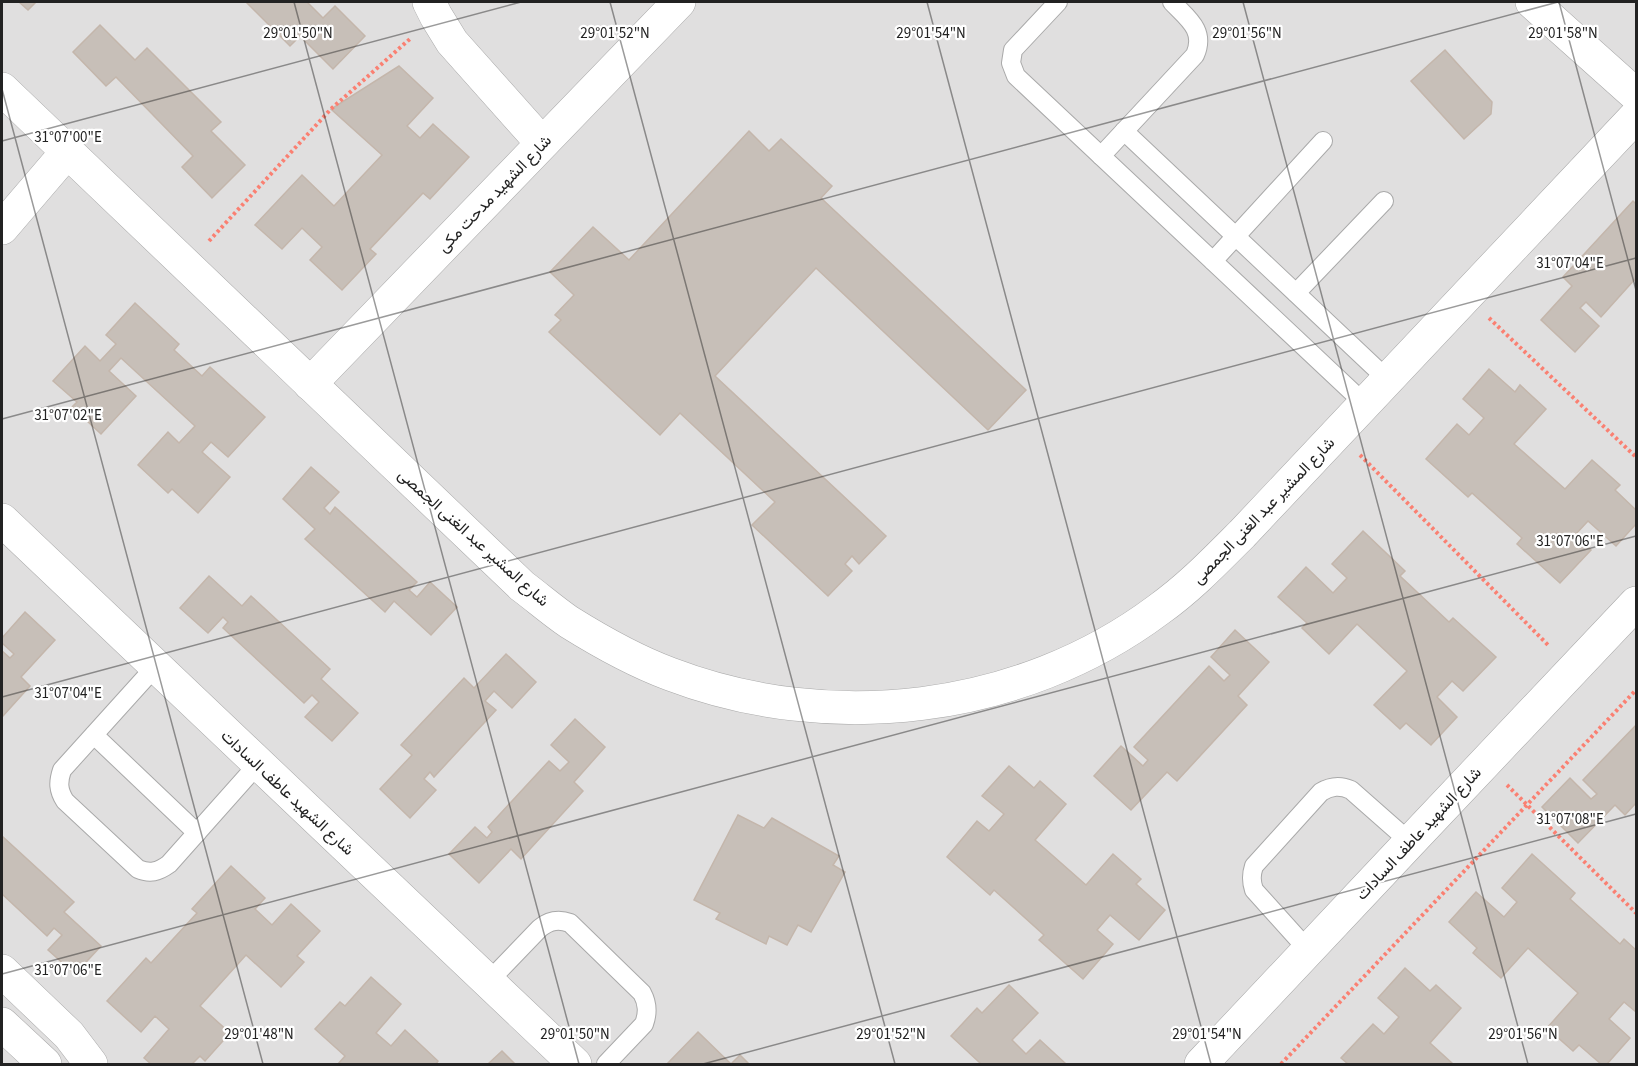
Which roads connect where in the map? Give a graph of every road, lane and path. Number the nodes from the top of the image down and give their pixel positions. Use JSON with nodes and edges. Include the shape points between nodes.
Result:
{"nodes":[{"id":1,"x":679,"y":2,"type":"edge"},
{"id":2,"x":1058,"y":2,"type":"edge"},
{"id":3,"x":1172,"y":2,"type":"edge"},
{"id":4,"x":1532,"y":2,"type":"edge"},
{"id":5,"x":433,"y":9,"type":"edge"},
{"id":6,"x":2,"y":89,"type":"edge"},
{"id":7,"x":1636,"y":94,"type":"edge"},
{"id":8,"x":1636,"y":116,"type":"edge"},
{"id":9,"x":1124,"y":131,"type":"junction"},
{"id":10,"x":1323,"y":141,"type":"dead end"},
{"id":11,"x":542,"y":143,"type":"junction"},
{"id":12,"x":67,"y":152,"type":"junction"},
{"id":13,"x":1101,"y":156,"type":"junction"},
{"id":14,"x":1384,"y":201,"type":"dead end"},
{"id":15,"x":2,"y":228,"type":"edge"},
{"id":16,"x":1235,"y":236,"type":"junction"},
{"id":17,"x":1213,"y":261,"type":"junction"},
{"id":18,"x":186,"y":266,"type":"junction"},
{"id":19,"x":1296,"y":293,"type":"junction"},
{"id":20,"x":1466,"y":297,"type":"junction"},
{"id":21,"x":1388,"y":380,"type":"junction"},
{"id":22,"x":310,"y":384,"type":"junction"},
{"id":23,"x":1365,"y":404,"type":"junction"},
{"id":24,"x":1338,"y":433,"type":"junction"},
{"id":25,"x":1636,"y":457,"type":"edge"},
{"id":26,"x":2,"y":520,"type":"edge"},
{"id":27,"x":1636,"y":603,"type":"edge"},
{"id":28,"x":155,"y":667,"type":"junction"},
{"id":29,"x":1572,"y":670,"type":"junction"},
{"id":30,"x":1636,"y":690,"type":"edge"},
{"id":31,"x":94,"y":735,"type":"junction"},
{"id":32,"x":1484,"y":763,"type":"junction"},
{"id":33,"x":258,"y":764,"type":"junction"},
{"id":34,"x":1527,"y":805,"type":"junction"},
{"id":35,"x":197,"y":833,"type":"junction"},
{"id":36,"x":1410,"y":842,"type":"junction"},
{"id":37,"x":1636,"y":913,"type":"edge"},
{"id":38,"x":1308,"y":950,"type":"junction"},
{"id":39,"x":2,"y":971,"type":"edge"},
{"id":40,"x":488,"y":982,"type":"junction"},
{"id":41,"x":2,"y":1024,"type":"edge"},
{"id":42,"x":45,"y":1065,"type":"edge"},
{"id":43,"x":90,"y":1065,"type":"edge"},
{"id":44,"x":575,"y":1065,"type":"edge"},
{"id":45,"x":606,"y":1065,"type":"edge"},
{"id":46,"x":1201,"y":1065,"type":"edge"},
{"id":47,"x":1281,"y":1065,"type":"edge"}],
"edges":[{"from":1,"to":11,"type":"street","name":"شارع الشهيد مدحت مكى"},
{"from":2,"to":13,"type":"lane","via":[[1013,50],[1011,63],[1016,76]]},
{"from":3,"to":9,"type":"lane","via":[[1193,24],[1199,47],[1196,55]]},
{"from":4,"to":7,"type":"street"},
{"from":5,"to":11,"type":"street","via":[[452,42]]},
{"from":5,"to":18,"type":"path","via":[[331,109]]},
{"from":6,"to":12,"type":"street","name":"شارع المشير عبد الغنى الجمصى"},
{"from":8,"to":20,"type":"street","name":"شارع المشير عبد الغنى الجمصى"},
{"from":9,"to":13,"type":"lane"},
{"from":9,"to":16,"type":"lane"},
{"from":10,"to":16,"type":"lane"},
{"from":11,"to":22,"type":"street","name":"شارع الشهيد مدحت مكى"},
{"from":12,"to":15,"type":"street"},
{"from":12,"to":18,"type":"street","name":"شارع المشير عبد الغنى الجمصى"},
{"from":13,"to":17,"type":"lane"},
{"from":14,"to":19,"type":"lane"},
{"from":16,"to":17,"type":"lane"},
{"from":16,"to":19,"type":"lane"},
{"from":17,"to":23,"type":"lane"},
{"from":18,"to":22,"type":"street","name":"شارع المشير عبد الغنى الجمصى"},
{"from":19,"to":21,"type":"lane"},
{"from":20,"to":21,"type":"street","name":"شارع المشير عبد الغنى الجمصى"},
{"from":20,"to":25,"type":"path"},
{"from":21,"to":23,"type":"street","name":"شارع المشير عبد الغنى الجمصى"},
{"from":22,"to":24,"type":"street","name":"شارع المشير عبد الغنى الجمصى","via":[[522,586],[568,621],[669,674],[723,692],[779,703],[836,708],[950,700],[1026,679],[1110,642],[1202,575]]},
{"from":23,"to":24,"type":"street","name":"شارع المشير عبد الغنى الجمصى"},
{"from":24,"to":29,"type":"path"},
{"from":26,"to":28,"type":"street","name":"شارع الشهيد عاطف السادات"},
{"from":27,"to":29,"type":"street","name":"شارع الشهيد عاطف السادات"},
{"from":28,"to":31,"type":"lane"},
{"from":28,"to":33,"type":"street","name":"شارع الشهيد عاطف السادات"},
{"from":29,"to":32,"type":"street","name":"شارع الشهيد عاطف السادات"},
{"from":30,"to":34,"type":"path"},
{"from":31,"to":35,"type":"lane"},
{"from":31,"to":35,"type":"lane","via":[[62,770],[59,785],[65,801],[145,872],[169,864]]},
{"from":32,"to":34,"type":"path"},
{"from":32,"to":36,"type":"street","name":"شارع الشهيد عاطف السادات"},
{"from":33,"to":35,"type":"lane"},
{"from":33,"to":40,"type":"street","name":"شارع الشهيد عاطف السادات"},
{"from":34,"to":37,"type":"path"},
{"from":34,"to":47,"type":"path"},
{"from":36,"to":38,"type":"street","name":"شارع الشهيد عاطف السادات"},
{"from":36,"to":38,"type":"lane","via":[[1351,790],[1336,786],[1321,792],[1251,874],[1254,890]]},
{"from":38,"to":46,"type":"street","name":"شارع الشهيد عاطف السادات"},
{"from":39,"to":43,"type":"street","via":[[69,1035]]},
{"from":40,"to":44,"type":"street","name":"شارع الشهيد عاطف السادات"},
{"from":40,"to":45,"type":"lane","via":[[546,923],[570,923],[646,1001],[644,1024]]},
{"from":41,"to":42,"type":"street"}]}
